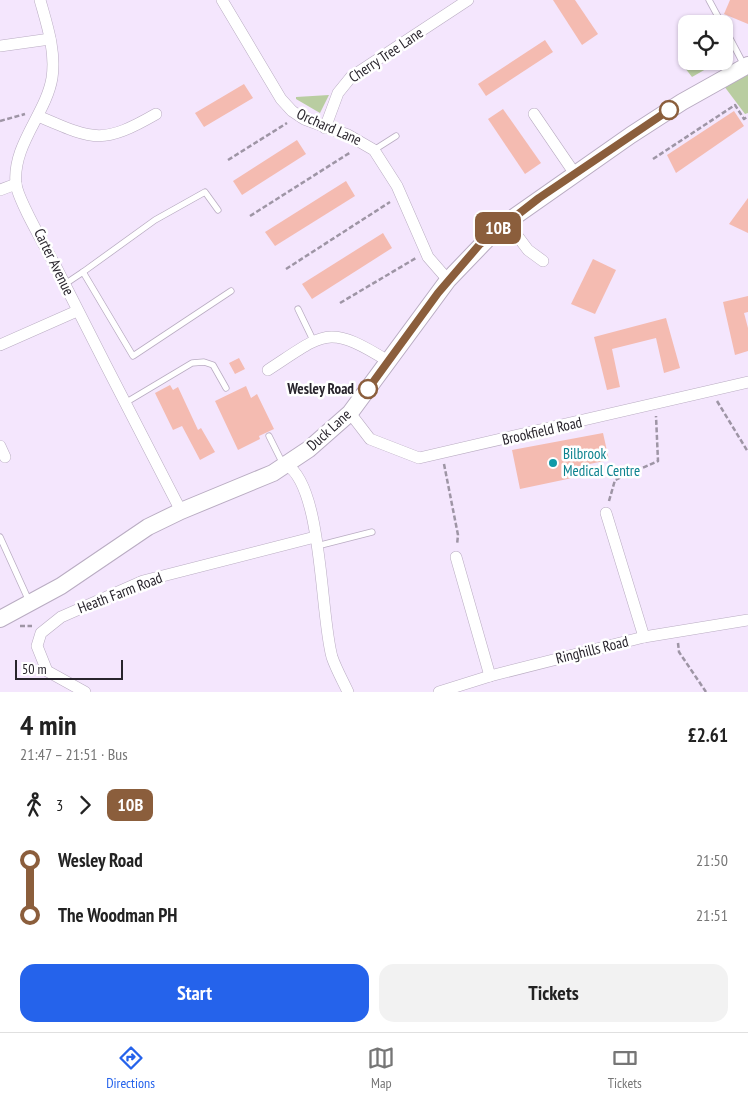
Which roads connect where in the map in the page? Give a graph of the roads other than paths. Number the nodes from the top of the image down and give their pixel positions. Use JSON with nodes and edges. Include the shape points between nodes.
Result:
{"nodes":[{"id":1,"x":40,"y":0,"type":"edge"},
{"id":2,"x":222,"y":0,"type":"edge"},
{"id":3,"x":468,"y":0,"type":"edge"},
{"id":4,"x":709,"y":0,"type":"edge"},
{"id":5,"x":717,"y":15,"type":"edge"},
{"id":6,"x":50,"y":38,"type":"junction"},
{"id":7,"x":733,"y":42,"type":"edge"},
{"id":8,"x":0,"y":46,"type":"edge"},
{"id":9,"x":747,"y":66,"type":"edge"},
{"id":10,"x":156,"y":114,"type":"dead end"},
{"id":11,"x":534,"y":114,"type":"dead end"},
{"id":12,"x":38,"y":116,"type":"junction"},
{"id":13,"x":325,"y":128,"type":"junction"},
{"id":14,"x":396,"y":136,"type":"dead end"},
{"id":15,"x":374,"y":150,"type":"junction"},
{"id":16,"x":575,"y":174,"type":"junction"},
{"id":17,"x":16,"y":184,"type":"junction"},
{"id":18,"x":0,"y":190,"type":"edge"},
{"id":19,"x":218,"y":210,"type":"dead end"},
{"id":20,"x":507,"y":222,"type":"junction"},
{"id":21,"x":543,"y":261,"type":"dead end"},
{"id":22,"x":83,"y":272,"type":"junction"},
{"id":23,"x":448,"y":280,"type":"junction"},
{"id":24,"x":65,"y":284,"type":"junction"},
{"id":25,"x":231,"y":291,"type":"dead end"},
{"id":26,"x":298,"y":309,"type":"dead end"},
{"id":27,"x":77,"y":311,"type":"junction"},
{"id":28,"x":314,"y":340,"type":"junction"},
{"id":29,"x":0,"y":345,"type":"edge"},
{"id":30,"x":388,"y":361,"type":"junction"},
{"id":31,"x":268,"y":370,"type":"dead end"},
{"id":32,"x":748,"y":382,"type":"edge"},
{"id":33,"x":226,"y":388,"type":"dead end"},
{"id":34,"x":125,"y":403,"type":"junction"},
{"id":35,"x":350,"y":413,"type":"junction"},
{"id":36,"x":269,"y":436,"type":"dead end"},
{"id":37,"x":0,"y":446,"type":"edge"},
{"id":38,"x":5,"y":458,"type":"dead end"},
{"id":39,"x":287,"y":465,"type":"junction"},
{"id":40,"x":180,"y":511,"type":"junction"},
{"id":41,"x":606,"y":513,"type":"road end"},
{"id":42,"x":372,"y":532,"type":"dead end"},
{"id":43,"x":0,"y":537,"type":"edge"},
{"id":44,"x":316,"y":542,"type":"junction"},
{"id":45,"x":456,"y":557,"type":"road end"},
{"id":46,"x":30,"y":604,"type":"junction"},
{"id":47,"x":748,"y":620,"type":"edge"},
{"id":48,"x":6,"y":623,"type":"edge"},
{"id":49,"x":644,"y":637,"type":"junction"},
{"id":50,"x":490,"y":676,"type":"junction"},
{"id":51,"x":85,"y":692,"type":"edge"},
{"id":52,"x":348,"y":692,"type":"edge"},
{"id":53,"x":439,"y":692,"type":"edge"}],
"edges":[{"from":1,"to":6,"type":"street"},
{"from":2,"to":13,"type":"street","name":"Orchard Lane","via":[[281,99],[304,119]]},
{"from":3,"to":13,"type":"street","name":"Cherry Tree Lane","via":[[351,77],[338,93]]},
{"from":4,"to":5,"type":"lane"},
{"from":6,"to":8,"type":"street"},
{"from":6,"to":12,"type":"street","via":[[52,78]]},
{"from":7,"to":9,"type":"lane"},
{"from":9,"to":16,"type":"street","name":"Duck Lane","via":[[682,102]]},
{"from":10,"to":12,"type":"street","via":[[110,136],[78,133]]},
{"from":11,"to":16,"type":"street"},
{"from":12,"to":17,"type":"street","via":[[21,150]]},
{"from":13,"to":15,"type":"street","name":"Orchard Lane","via":[[348,134]]},
{"from":14,"to":15,"type":"lane"},
{"from":15,"to":23,"type":"street","name":"Orchard Lane","via":[[397,186],[428,257]]},
{"from":16,"to":20,"type":"street","name":"Duck Lane"},
{"from":17,"to":18,"type":"street"},
{"from":17,"to":24,"type":"street","name":"Carter Avenue"},
{"from":19,"to":22,"type":"lane","via":[[205,192],[149,225]]},
{"from":20,"to":21,"type":"street","via":[[528,250]]},
{"from":20,"to":23,"type":"street","name":"Duck Lane","via":[[480,244]]},
{"from":22,"to":24,"type":"lane"},
{"from":22,"to":25,"type":"lane","via":[[133,356]]},
{"from":23,"to":30,"type":"street","name":"Duck Lane"},
{"from":24,"to":27,"type":"street","name":"Carter Avenue"},
{"from":26,"to":28,"type":"lane"},
{"from":27,"to":29,"type":"street"},
{"from":27,"to":34,"type":"street","name":"Carter Avenue"},
{"from":28,"to":30,"type":"street","via":[[345,337]]},
{"from":28,"to":31,"type":"street"},
{"from":30,"to":35,"type":"street","name":"Duck Lane"},
{"from":32,"to":35,"type":"street","name":"Brookfield Road","via":[[419,458],[370,439]]},
{"from":33,"to":34,"type":"lane","via":[[213,365],[192,363]]},
{"from":34,"to":40,"type":"street","name":"Carter Avenue"},
{"from":35,"to":39,"type":"street","name":"Duck Lane"},
{"from":36,"to":39,"type":"lane"},
{"from":37,"to":38,"type":"street"},
{"from":39,"to":40,"type":"street","name":"Duck Lane"},
{"from":39,"to":44,"type":"street","via":[[299,476]]},
{"from":40,"to":46,"type":"street","name":"Duck Lane","via":[[140,532]]},
{"from":41,"to":49,"type":"street"},
{"from":42,"to":44,"type":"lane"},
{"from":43,"to":46,"type":"lane"},
{"from":44,"to":51,"type":"street","name":"Heath Farm Road","via":[[143,581],[61,617],[41,633],[37,646],[47,671]]},
{"from":44,"to":52,"type":"street","via":[[332,657]]},
{"from":45,"to":50,"type":"street"},
{"from":46,"to":48,"type":"street","name":"Duck Lane"},
{"from":47,"to":49,"type":"street","name":"Ringhills Road"},
{"from":49,"to":50,"type":"street","name":"Ringhills Road"},
{"from":50,"to":53,"type":"street","name":"Ringhills Road"}]}
